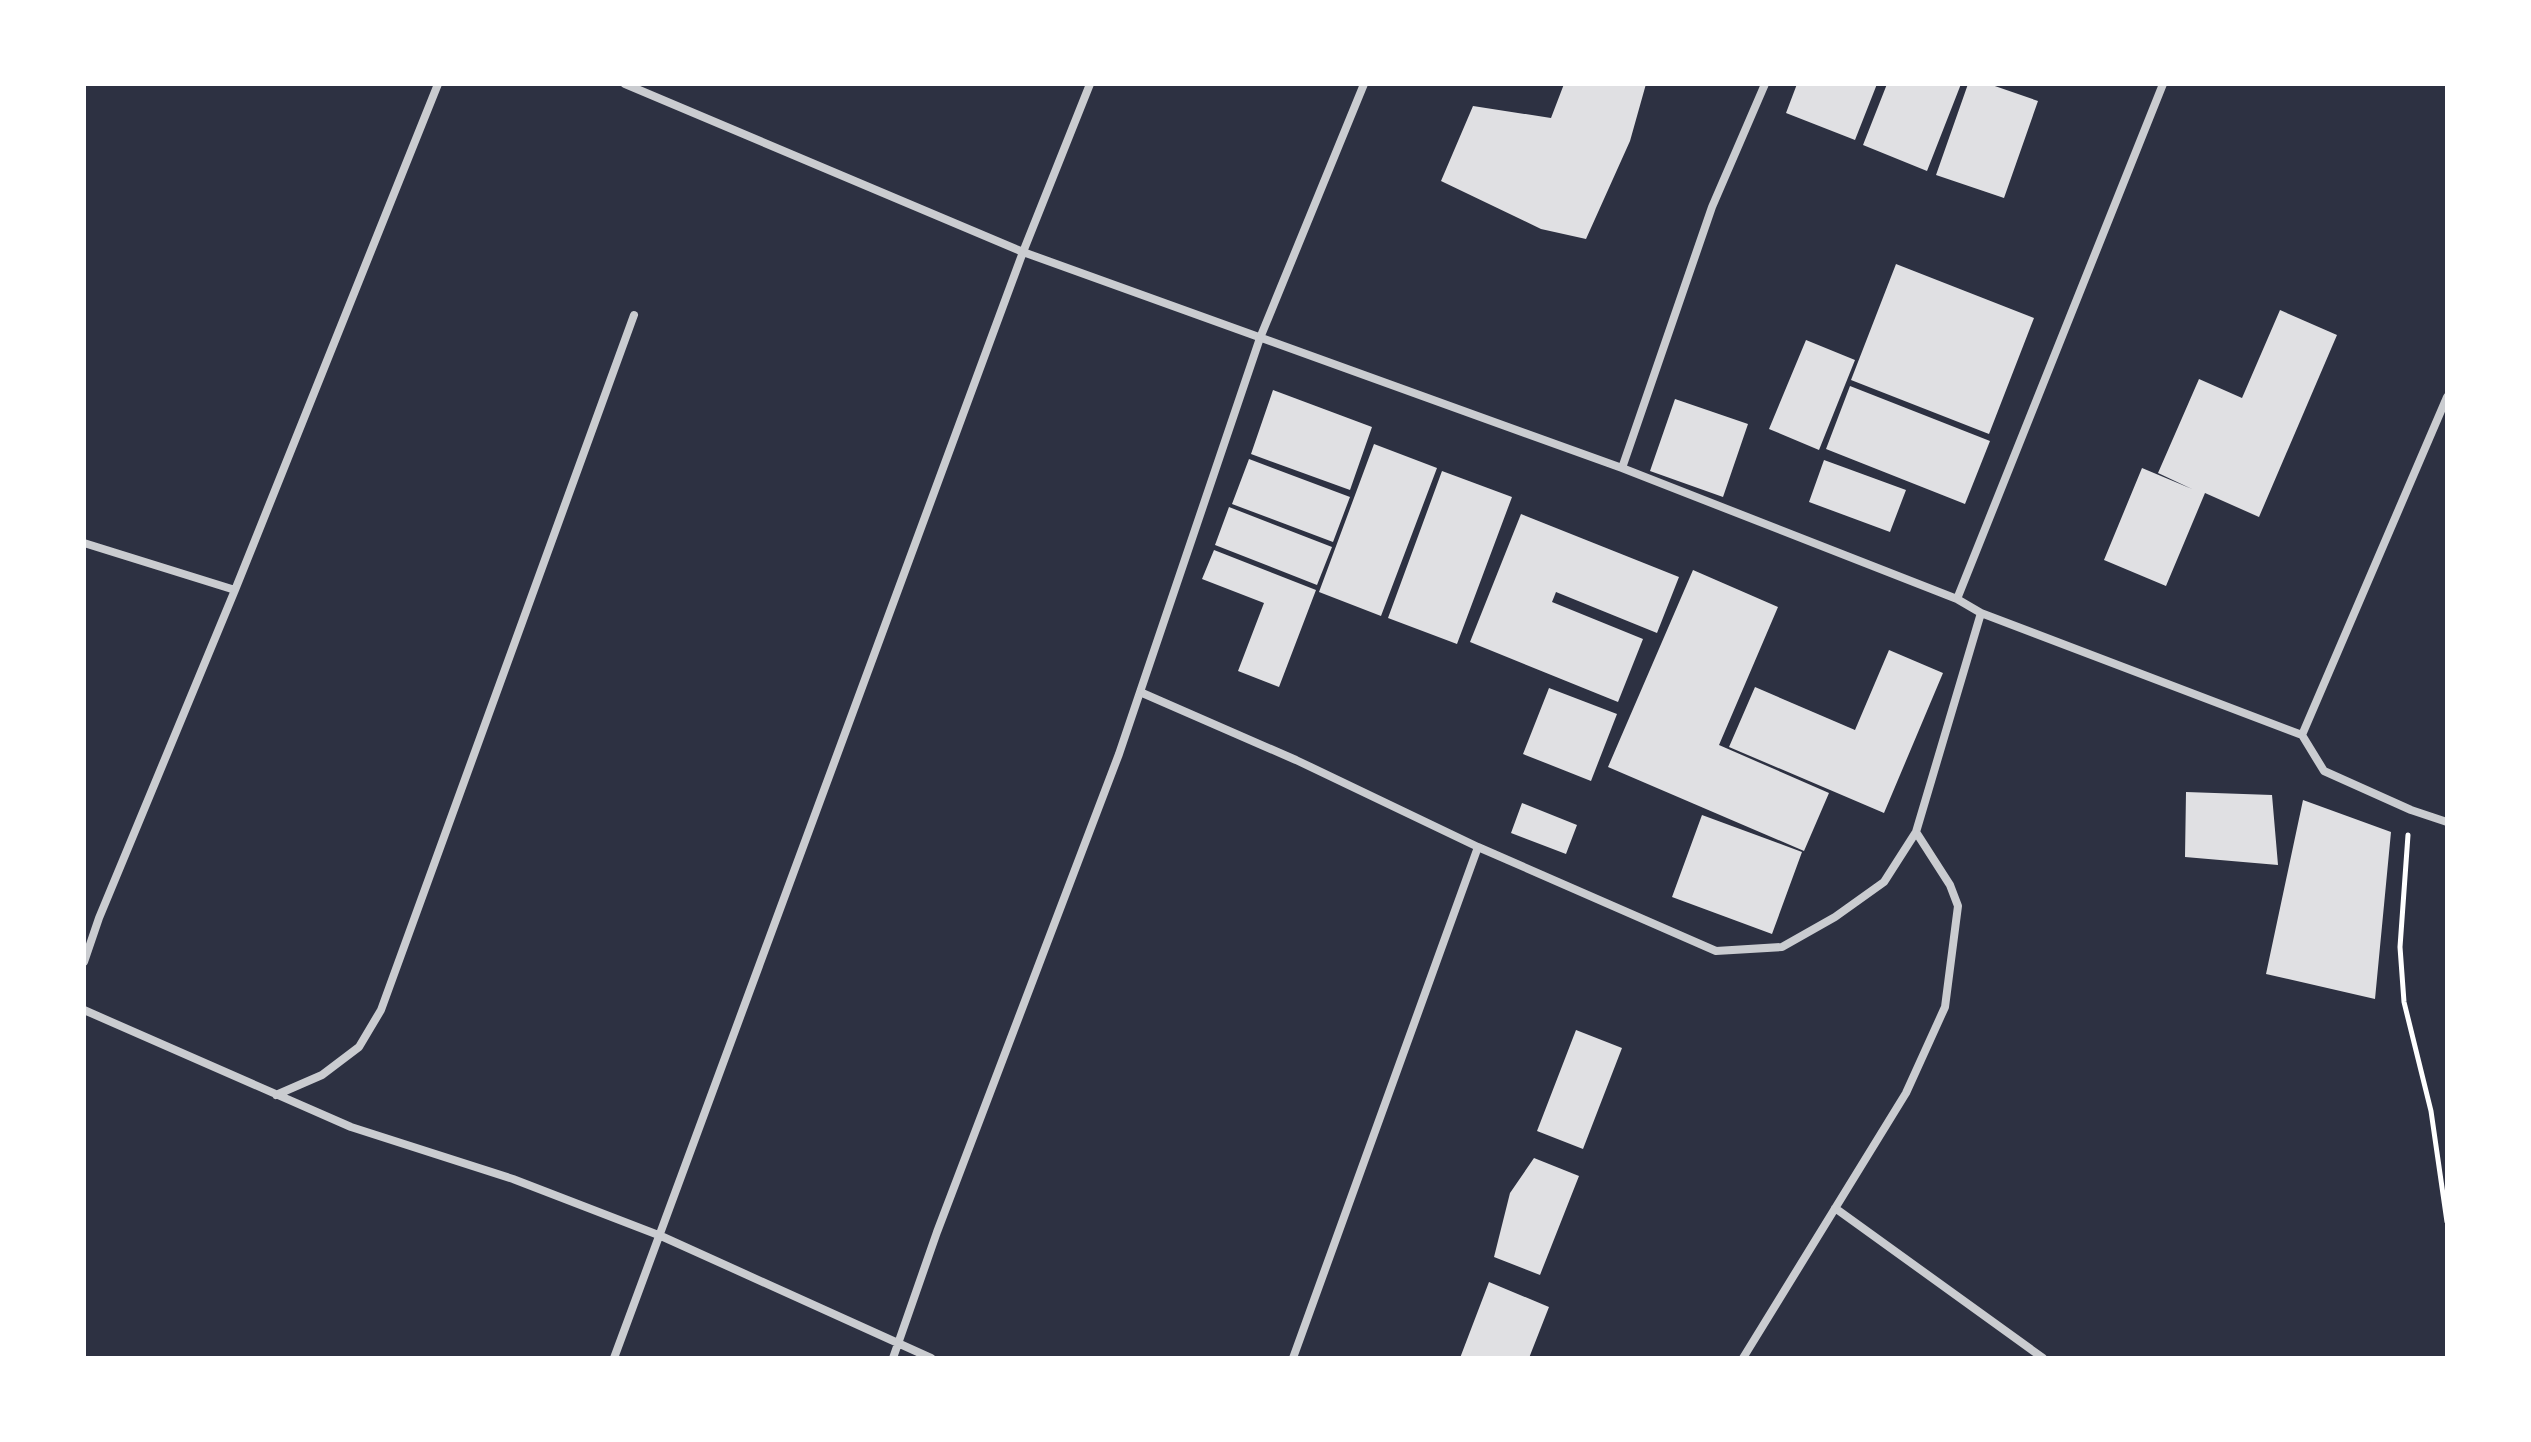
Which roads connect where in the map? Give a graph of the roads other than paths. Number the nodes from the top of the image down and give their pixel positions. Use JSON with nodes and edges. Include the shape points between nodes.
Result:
{"nodes":[{"id":1,"x":438,"y":84,"type":"edge"},
{"id":2,"x":626,"y":84,"type":"edge"},
{"id":3,"x":1090,"y":84,"type":"edge"},
{"id":4,"x":1364,"y":84,"type":"edge"},
{"id":5,"x":1765,"y":84,"type":"edge"},
{"id":6,"x":2163,"y":84,"type":"edge"},
{"id":7,"x":1023,"y":252,"type":"junction"},
{"id":8,"x":634,"y":315,"type":"dead end"},
{"id":9,"x":1260,"y":338,"type":"junction"},
{"id":10,"x":2447,"y":397,"type":"edge"},
{"id":11,"x":1622,"y":468,"type":"junction"},
{"id":12,"x":84,"y":543,"type":"edge"},
{"id":13,"x":235,"y":590,"type":"junction"},
{"id":14,"x":1957,"y":599,"type":"junction"},
{"id":15,"x":1981,"y":613,"type":"junction"},
{"id":16,"x":1140,"y":692,"type":"junction"},
{"id":17,"x":2302,"y":735,"type":"junction"},
{"id":18,"x":2447,"y":822,"type":"edge"},
{"id":19,"x":1916,"y":832,"type":"junction"},
{"id":20,"x":1478,"y":847,"type":"junction"},
{"id":21,"x":84,"y":962,"type":"edge"},
{"id":22,"x":84,"y":1010,"type":"edge"},
{"id":23,"x":276,"y":1095,"type":"junction"},
{"id":24,"x":1835,"y":1208,"type":"junction"},
{"id":25,"x":661,"y":1236,"type":"junction"},
{"id":26,"x":898,"y":1343,"type":"junction"},
{"id":27,"x":614,"y":1358,"type":"edge"},
{"id":28,"x":893,"y":1358,"type":"edge"},
{"id":29,"x":931,"y":1358,"type":"edge"},
{"id":30,"x":1293,"y":1358,"type":"edge"},
{"id":31,"x":1743,"y":1358,"type":"edge"},
{"id":32,"x":2043,"y":1358,"type":"edge"}],
"edges":[{"from":1,"to":13,"type":"street"},
{"from":2,"to":7,"type":"street"},
{"from":3,"to":7,"type":"street"},
{"from":4,"to":9,"type":"street"},
{"from":5,"to":11,"type":"street","via":[[1712,207]]},
{"from":6,"to":14,"type":"street"},
{"from":7,"to":9,"type":"street"},
{"from":7,"to":25,"type":"street"},
{"from":8,"to":23,"type":"street","via":[[381,1010],[359,1047],[322,1075]]},
{"from":9,"to":11,"type":"street"},
{"from":9,"to":16,"type":"street"},
{"from":10,"to":17,"type":"street"},
{"from":11,"to":14,"type":"street"},
{"from":12,"to":13,"type":"street"},
{"from":13,"to":21,"type":"street"},
{"from":14,"to":15,"type":"street"},
{"from":15,"to":17,"type":"street"},
{"from":15,"to":19,"type":"street"},
{"from":16,"to":20,"type":"street"},
{"from":16,"to":26,"type":"street"},
{"from":17,"to":18,"type":"street","via":[[2324,771]]},
{"from":19,"to":20,"type":"street","via":[[1884,882],[1835,917],[1782,947],[1716,951]]},
{"from":19,"to":24,"type":"street","via":[[1958,906],[1945,1007],[1906,1093]]},
{"from":20,"to":30,"type":"street"},
{"from":22,"to":23,"type":"street"},
{"from":23,"to":25,"type":"street","via":[[351,1127],[513,1179]]},
{"from":24,"to":31,"type":"street"},
{"from":24,"to":32,"type":"street"},
{"from":25,"to":26,"type":"street"},
{"from":25,"to":27,"type":"street"},
{"from":26,"to":28,"type":"street"},
{"from":26,"to":29,"type":"street"}]}
